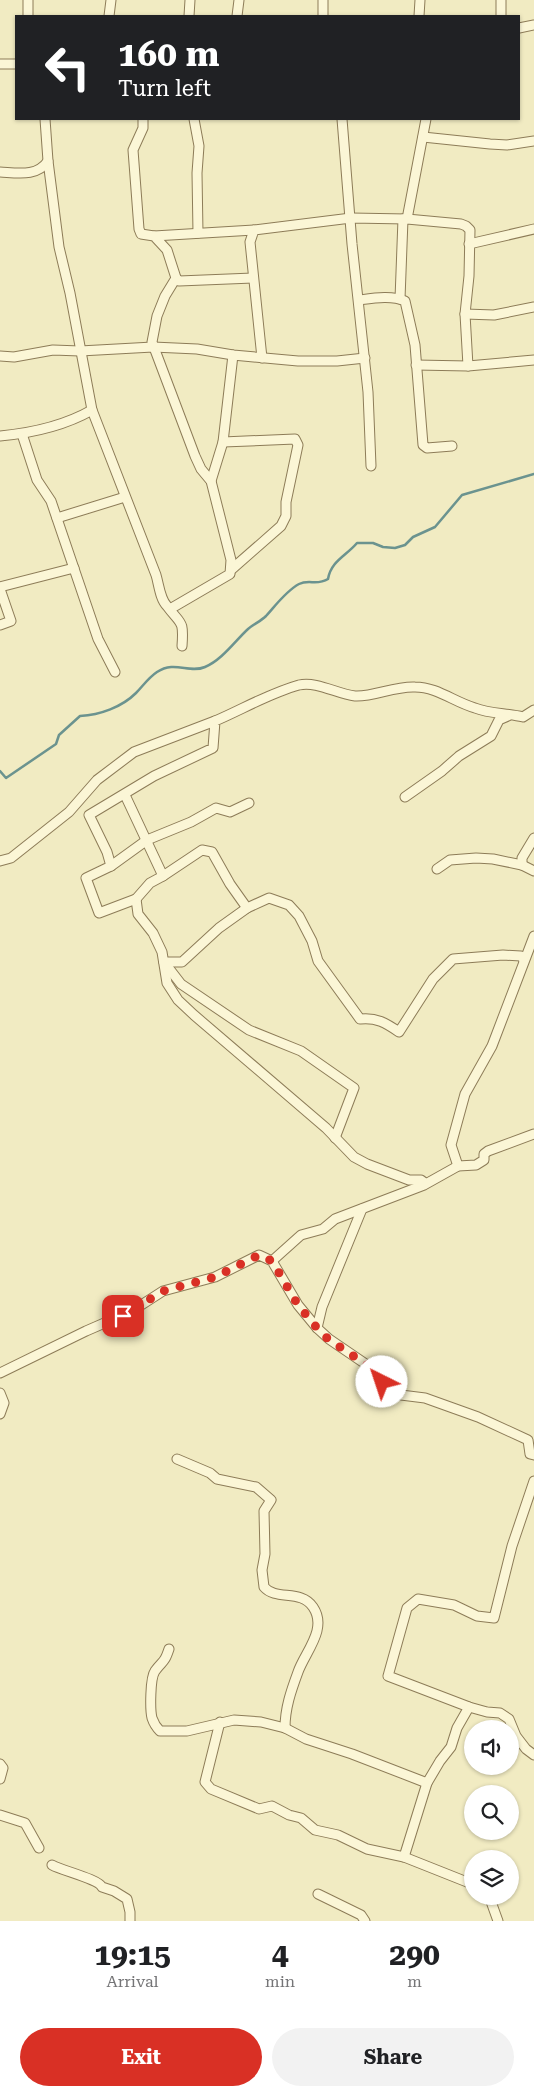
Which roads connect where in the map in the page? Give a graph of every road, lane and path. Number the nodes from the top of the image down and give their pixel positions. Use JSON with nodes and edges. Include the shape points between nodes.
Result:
{"nodes":[{"id":1,"x":28,"y":0,"type":"edge"},
{"id":2,"x":111,"y":0,"type":"edge"},
{"id":3,"x":190,"y":0,"type":"edge"},
{"id":4,"x":239,"y":0,"type":"edge"},
{"id":5,"x":323,"y":0,"type":"edge"},
{"id":6,"x":420,"y":0,"type":"edge"},
{"id":7,"x":501,"y":0,"type":"edge"},
{"id":8,"x":28,"y":15,"type":"edge"},
{"id":9,"x":109,"y":15,"type":"edge"},
{"id":10,"x":189,"y":15,"type":"edge"},
{"id":11,"x":237,"y":15,"type":"edge"},
{"id":12,"x":323,"y":15,"type":"edge"},
{"id":13,"x":419,"y":15,"type":"edge"},
{"id":14,"x":501,"y":15,"type":"edge"},
{"id":15,"x":534,"y":25,"type":"edge"},
{"id":16,"x":520,"y":28,"type":"edge"},
{"id":17,"x":0,"y":64,"type":"edge"},
{"id":18,"x":15,"y":64,"type":"edge"},
{"id":19,"x":45,"y":120,"type":"edge"},
{"id":20,"x":143,"y":120,"type":"edge"},
{"id":21,"x":194,"y":120,"type":"edge"},
{"id":22,"x":342,"y":120,"type":"edge"},
{"id":23,"x":426,"y":120,"type":"edge"},
{"id":24,"x":423,"y":137,"type":"junction"},
{"id":25,"x":534,"y":141,"type":"edge"},
{"id":26,"x":48,"y":161,"type":"junction"},
{"id":27,"x":0,"y":172,"type":"edge"},
{"id":28,"x":350,"y":218,"type":"junction"},
{"id":29,"x":405,"y":219,"type":"junction"},
{"id":30,"x":534,"y":229,"type":"edge"},
{"id":31,"x":254,"y":230,"type":"junction"},
{"id":32,"x":198,"y":233,"type":"junction"},
{"id":33,"x":154,"y":236,"type":"junction"},
{"id":34,"x":469,"y":244,"type":"junction"},
{"id":35,"x":176,"y":278,"type":"junction"},
{"id":36,"x":253,"y":278,"type":"junction"},
{"id":37,"x":400,"y":299,"type":"junction"},
{"id":38,"x":359,"y":300,"type":"junction"},
{"id":39,"x":534,"y":306,"type":"edge"},
{"id":40,"x":465,"y":314,"type":"junction"},
{"id":41,"x":153,"y":348,"type":"junction"},
{"id":42,"x":80,"y":351,"type":"junction"},
{"id":43,"x":233,"y":355,"type":"junction"},
{"id":44,"x":0,"y":356,"type":"edge"},
{"id":45,"x":262,"y":358,"type":"junction"},
{"id":46,"x":365,"y":358,"type":"junction"},
{"id":47,"x":534,"y":360,"type":"edge"},
{"id":48,"x":416,"y":365,"type":"junction"},
{"id":49,"x":468,"y":366,"type":"junction"},
{"id":50,"x":92,"y":410,"type":"junction"},
{"id":51,"x":22,"y":434,"type":"junction"},
{"id":52,"x":0,"y":436,"type":"edge"},
{"id":53,"x":223,"y":442,"type":"junction"},
{"id":54,"x":452,"y":446,"type":"dead end"},
{"id":55,"x":371,"y":466,"type":"dead end"},
{"id":56,"x":211,"y":482,"type":"junction"},
{"id":57,"x":125,"y":497,"type":"junction"},
{"id":58,"x":57,"y":518,"type":"junction"},
{"id":59,"x":74,"y":568,"type":"junction"},
{"id":60,"x":232,"y":569,"type":"junction"},
{"id":61,"x":0,"y":588,"type":"edge"},
{"id":62,"x":170,"y":609,"type":"junction"},
{"id":63,"x":0,"y":624,"type":"edge"},
{"id":64,"x":182,"y":646,"type":"dead end"},
{"id":65,"x":116,"y":672,"type":"dead end"},
{"id":66,"x":534,"y":710,"type":"edge"},
{"id":67,"x":514,"y":715,"type":"junction"},
{"id":68,"x":215,"y":721,"type":"junction"},
{"id":69,"x":124,"y":795,"type":"junction"},
{"id":70,"x":405,"y":797,"type":"dead end"},
{"id":71,"x":249,"y":803,"type":"dead end"},
{"id":72,"x":534,"y":838,"type":"edge"},
{"id":73,"x":147,"y":840,"type":"junction"},
{"id":74,"x":0,"y":861,"type":"edge"},
{"id":75,"x":111,"y":866,"type":"junction"},
{"id":76,"x":522,"y":866,"type":"junction"},
{"id":77,"x":438,"y":869,"type":"dead end"},
{"id":78,"x":534,"y":871,"type":"edge"},
{"id":79,"x":163,"y":876,"type":"junction"},
{"id":80,"x":136,"y":899,"type":"junction"},
{"id":81,"x":248,"y":908,"type":"junction"},
{"id":82,"x":534,"y":936,"type":"edge"},
{"id":83,"x":524,"y":960,"type":"junction"},
{"id":84,"x":164,"y":962,"type":"junction"},
{"id":85,"x":534,"y":1134,"type":"edge"},
{"id":86,"x":335,"y":1138,"type":"junction"},
{"id":87,"x":458,"y":1166,"type":"junction"},
{"id":88,"x":425,"y":1183,"type":"junction"},
{"id":89,"x":362,"y":1209,"type":"junction"},
{"id":90,"x":272,"y":1261,"type":"junction"},
{"id":91,"x":317,"y":1328,"type":"junction"},
{"id":92,"x":0,"y":1373,"type":"edge"},
{"id":93,"x":0,"y":1393,"type":"edge"},
{"id":94,"x":0,"y":1414,"type":"edge"},
{"id":95,"x":534,"y":1456,"type":"edge"},
{"id":96,"x":177,"y":1459,"type":"dead end"},
{"id":97,"x":534,"y":1482,"type":"edge"},
{"id":98,"x":169,"y":1649,"type":"dead end"},
{"id":99,"x":469,"y":1707,"type":"junction"},
{"id":100,"x":220,"y":1722,"type":"junction"},
{"id":101,"x":285,"y":1728,"type":"junction"},
{"id":102,"x":534,"y":1755,"type":"edge"},
{"id":103,"x":0,"y":1764,"type":"edge"},
{"id":104,"x":0,"y":1779,"type":"edge"},
{"id":105,"x":427,"y":1783,"type":"junction"},
{"id":106,"x":0,"y":1815,"type":"edge"},
{"id":107,"x":39,"y":1848,"type":"dead end"},
{"id":108,"x":404,"y":1857,"type":"junction"},
{"id":109,"x":52,"y":1865,"type":"dead end"},
{"id":110,"x":464,"y":1881,"type":"edge"},
{"id":111,"x":318,"y":1894,"type":"dead end"},
{"id":112,"x":492,"y":1905,"type":"edge"},
{"id":113,"x":130,"y":1921,"type":"edge"},
{"id":114,"x":365,"y":1921,"type":"edge"},
{"id":115,"x":498,"y":1921,"type":"edge"}],
"edges":[{"from":1,"to":8,"type":"street"},
{"from":2,"to":9,"type":"street"},
{"from":3,"to":10,"type":"street"},
{"from":4,"to":11,"type":"street"},
{"from":5,"to":12,"type":"street"},
{"from":6,"to":13,"type":"street"},
{"from":7,"to":14,"type":"street"},
{"from":15,"to":16,"type":"street"},
{"from":17,"to":18,"type":"street"},
{"from":19,"to":26,"type":"street"},
{"from":20,"to":33,"type":"street","via":[[143,128],[133,150],[138,229],[141,234]]},
{"from":21,"to":32,"type":"street","via":[[199,146]]},
{"from":22,"to":28,"type":"street"},
{"from":23,"to":24,"type":"street"},
{"from":24,"to":25,"type":"street","via":[[508,145]]},
{"from":24,"to":29,"type":"street"},
{"from":26,"to":27,"type":"street","via":[[44,167],[28,173]]},
{"from":26,"to":42,"type":"street","via":[[58,247]]},
{"from":28,"to":29,"type":"street"},
{"from":28,"to":31,"type":"street"},
{"from":28,"to":38,"type":"street"},
{"from":29,"to":34,"type":"street","via":[[466,226],[470,230]]},
{"from":29,"to":37,"type":"street"},
{"from":30,"to":34,"type":"street"},
{"from":31,"to":32,"type":"street"},
{"from":31,"to":36,"type":"street","via":[[250,242]]},
{"from":32,"to":33,"type":"street"},
{"from":33,"to":35,"type":"street","via":[[167,250]]},
{"from":34,"to":40,"type":"street"},
{"from":35,"to":36,"type":"street","via":[[183,281]]},
{"from":35,"to":41,"type":"street","via":[[157,316]]},
{"from":36,"to":45,"type":"street"},
{"from":37,"to":38,"type":"street"},
{"from":37,"to":48,"type":"street","via":[[408,307]]},
{"from":38,"to":46,"type":"street"},
{"from":39,"to":40,"type":"street","via":[[494,315]]},
{"from":40,"to":49,"type":"street"},
{"from":41,"to":42,"type":"street"},
{"from":41,"to":43,"type":"street","via":[[198,349]]},
{"from":41,"to":56,"type":"street","via":[[195,456]]},
{"from":42,"to":44,"type":"street","via":[[53,350],[14,357]]},
{"from":42,"to":50,"type":"street"},
{"from":43,"to":45,"type":"street"},
{"from":43,"to":53,"type":"street"},
{"from":45,"to":46,"type":"street","via":[[337,362]]},
{"from":46,"to":55,"type":"street"},
{"from":47,"to":49,"type":"street"},
{"from":48,"to":49,"type":"street"},
{"from":48,"to":54,"type":"street","via":[[423,445],[427,448]]},
{"from":50,"to":51,"type":"street","via":[[73,421]]},
{"from":50,"to":57,"type":"street"},
{"from":51,"to":52,"type":"street"},
{"from":51,"to":58,"type":"street","via":[[37,480],[47,493]]},
{"from":53,"to":56,"type":"street"},
{"from":53,"to":60,"type":"street","via":[[295,439],[298,445],[286,516],[280,526]]},
{"from":56,"to":60,"type":"street"},
{"from":57,"to":58,"type":"street"},
{"from":57,"to":62,"type":"street","via":[[163,599]]},
{"from":58,"to":59,"type":"street"},
{"from":59,"to":61,"type":"street"},
{"from":59,"to":65,"type":"street","via":[[98,639]]},
{"from":60,"to":62,"type":"street","via":[[230,574]]},
{"from":61,"to":63,"type":"street","via":[[11,621]]},
{"from":62,"to":64,"type":"street","via":[[182,625]]},
{"from":66,"to":67,"type":"street","via":[[523,717]]},
{"from":67,"to":68,"type":"street","via":[[476,709],[424,687],[400,687],[355,696],[308,684],[257,701]]},
{"from":67,"to":70,"type":"street","via":[[498,720],[491,736]]},
{"from":68,"to":69,"type":"street","via":[[213,748],[154,776]]},
{"from":68,"to":74,"type":"street","via":[[134,752],[97,780],[69,812],[11,858]]},
{"from":69,"to":73,"type":"street"},
{"from":69,"to":75,"type":"street","via":[[89,815],[108,852]]},
{"from":71,"to":73,"type":"street","via":[[230,812],[216,808]]},
{"from":72,"to":76,"type":"street","via":[[522,858]]},
{"from":73,"to":75,"type":"street"},
{"from":73,"to":79,"type":"street"},
{"from":75,"to":80,"type":"street","via":[[86,878],[99,913]]},
{"from":76,"to":77,"type":"street","via":[[476,858],[450,860]]},
{"from":76,"to":78,"type":"street"},
{"from":79,"to":80,"type":"street","via":[[150,883]]},
{"from":79,"to":81,"type":"street","via":[[202,850],[212,852]]},
{"from":80,"to":84,"type":"street","via":[[138,914],[153,933]]},
{"from":81,"to":83,"type":"street","via":[[269,898],[289,905],[299,916],[322,968],[360,1019],[380,1020],[399,1032],[432,979],[453,960],[503,955],[521,956]]},
{"from":81,"to":84,"type":"street","via":[[219,928],[182,962]]},
{"from":82,"to":83,"type":"street"},
{"from":83,"to":87,"type":"street","via":[[492,1046],[465,1094],[451,1145]]},
{"from":84,"to":86,"type":"street","via":[[167,983],[178,1000]]},
{"from":84,"to":86,"type":"street","via":[[181,984],[249,1030],[301,1050],[354,1088]]},
{"from":85,"to":87,"type":"street","via":[[488,1151],[484,1160],[476,1165]]},
{"from":86,"to":88,"type":"street","via":[[348,1152],[367,1164]]},
{"from":87,"to":88,"type":"street"},
{"from":88,"to":89,"type":"street"},
{"from":89,"to":90,"type":"street","via":[[335,1219],[323,1229],[300,1235]]},
{"from":89,"to":91,"type":"street","via":[[322,1307]]},
{"from":90,"to":91,"type":"street","via":[[298,1305]]},
{"from":90,"to":92,"type":"street","via":[[259,1255],[215,1277],[163,1291],[132,1311]]},
{"from":91,"to":95,"type":"street","via":[[401,1394],[425,1398],[508,1430],[528,1440],[530,1454]]},
{"from":93,"to":94,"type":"street","via":[[4,1403]]},
{"from":96,"to":101,"type":"street","via":[[217,1479],[256,1487],[271,1500],[264,1511],[264,1586],[272,1593],[306,1600],[313,1607],[317,1626],[314,1642],[299,1670],[286,1707]]},
{"from":97,"to":99,"type":"street","via":[[512,1546],[494,1618],[477,1616],[434,1600],[418,1599],[407,1608],[388,1676]]},
{"from":98,"to":100,"type":"street","via":[[165,1661],[153,1676],[152,1718],[160,1732],[187,1731]]},
{"from":99,"to":102,"type":"street","via":[[500,1713],[509,1720],[526,1750]]},
{"from":99,"to":105,"type":"street","via":[[451,1747]]},
{"from":100,"to":101,"type":"street","via":[[243,1720]]},
{"from":100,"to":108,"type":"street","via":[[205,1782],[211,1789],[259,1808],[272,1806],[304,1820],[315,1830],[338,1835],[367,1849]]},
{"from":101,"to":105,"type":"street","via":[[306,1739]]},
{"from":103,"to":104,"type":"street","via":[[3,1768]]},
{"from":105,"to":108,"type":"street"},
{"from":106,"to":107,"type":"street","via":[[25,1823]]},
{"from":108,"to":110,"type":"street"},
{"from":109,"to":113,"type":"street","via":[[99,1882],[102,1887],[126,1899]]},
{"from":111,"to":114,"type":"street","via":[[361,1915]]},
{"from":112,"to":115,"type":"street"}]}
